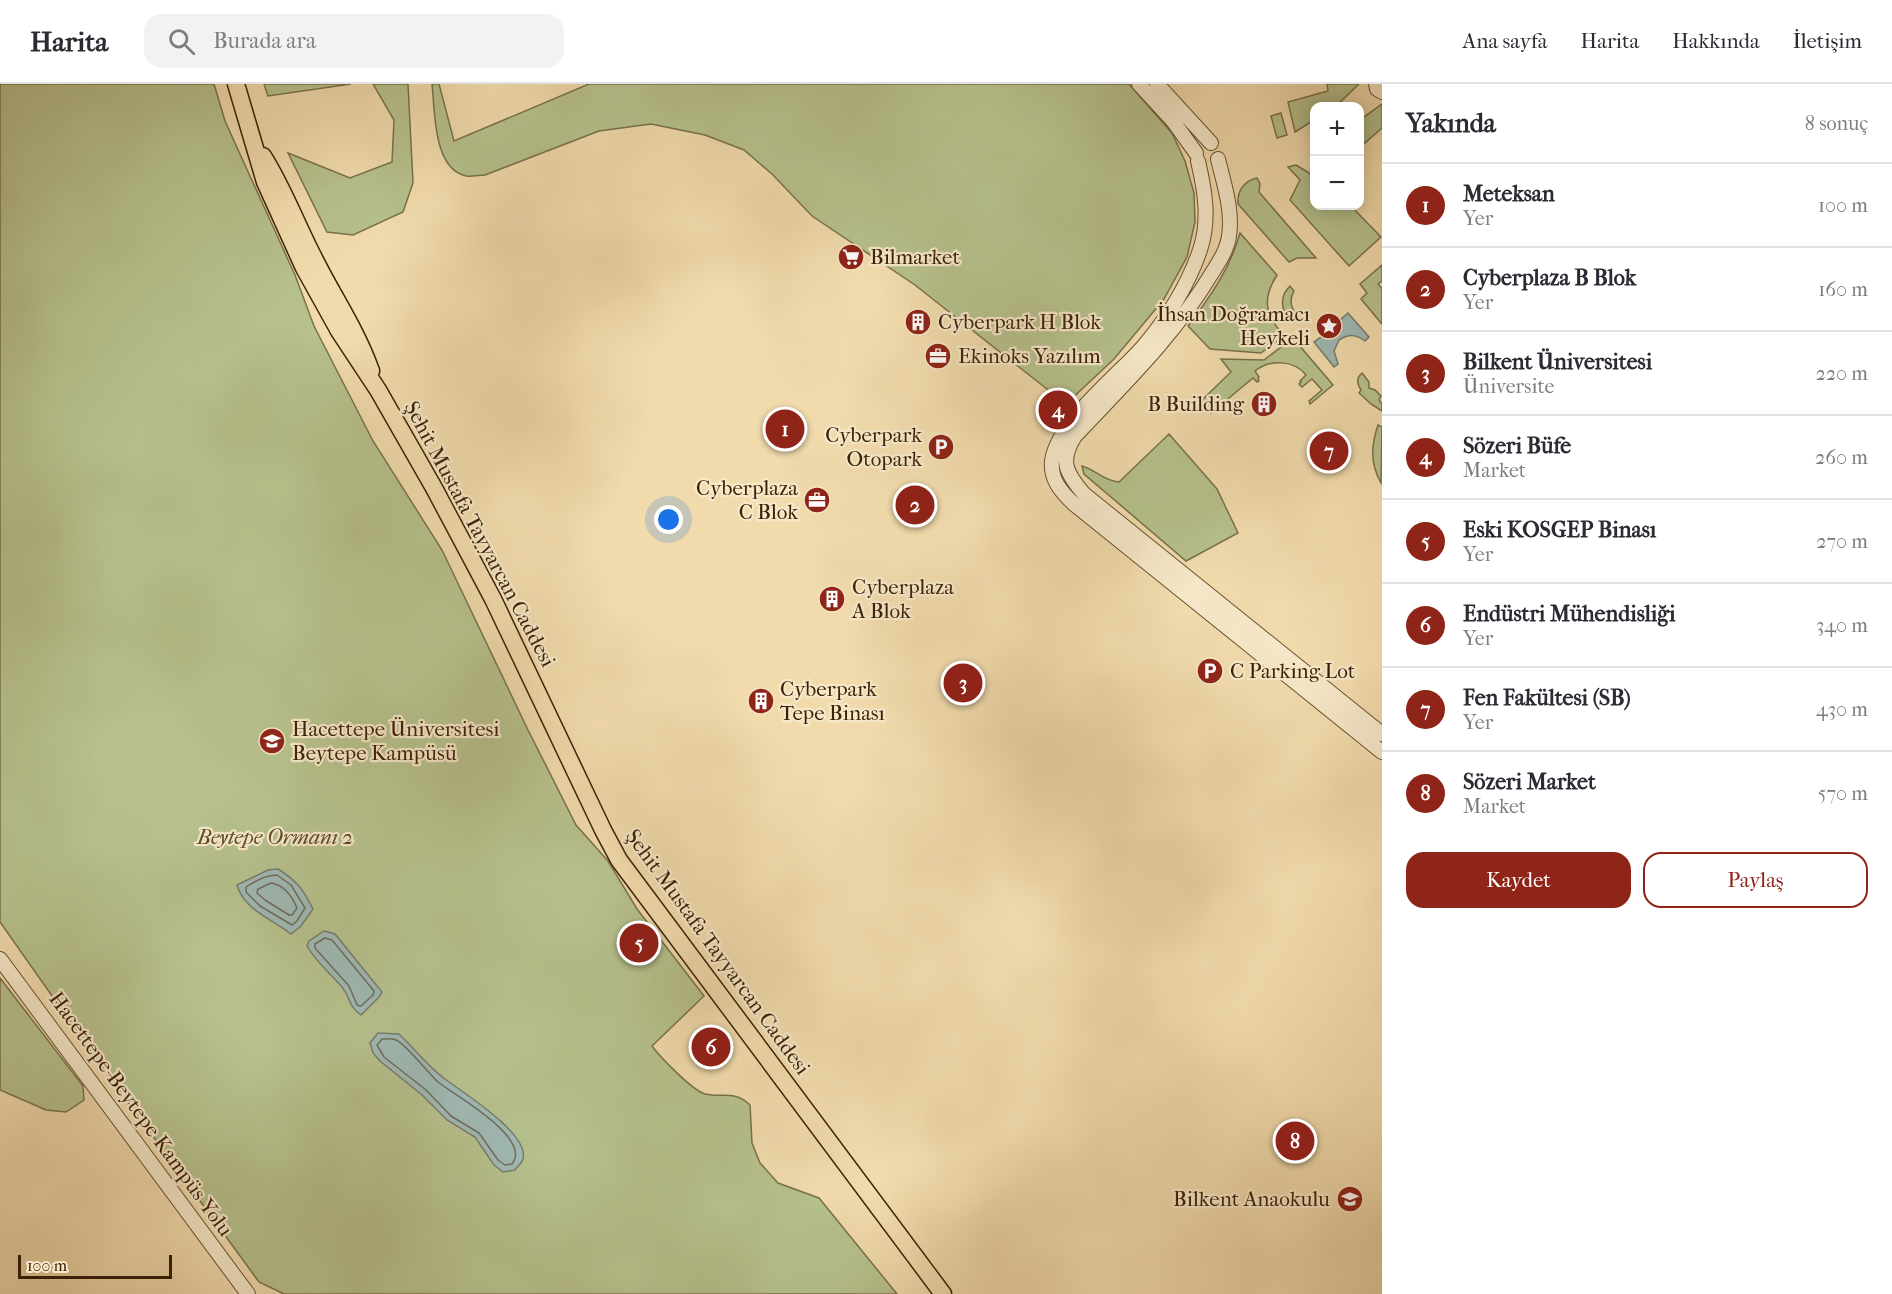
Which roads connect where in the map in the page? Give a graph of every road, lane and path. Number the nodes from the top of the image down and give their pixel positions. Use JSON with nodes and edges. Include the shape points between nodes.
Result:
{"nodes":[{"id":1,"x":236,"y":84,"type":"edge"},
{"id":2,"x":1139,"y":84,"type":"edge"},
{"id":3,"x":1157,"y":84,"type":"edge"},
{"id":4,"x":1376,"y":84,"type":"edge"},
{"id":5,"x":1382,"y":92,"type":"edge"},
{"id":6,"x":1211,"y":143,"type":"junction"},
{"id":7,"x":1197,"y":157,"type":"junction"},
{"id":8,"x":1218,"y":159,"type":"junction"},
{"id":9,"x":1382,"y":734,"type":"edge"},
{"id":10,"x":1382,"y":752,"type":"edge"},
{"id":11,"x":0,"y":959,"type":"edge"},
{"id":12,"x":248,"y":1294,"type":"edge"},
{"id":13,"x":944,"y":1294,"type":"edge"}],
"edges":[{"from":1,"to":13,"type":"main road","name":"Şehit Mustafa Tayyarcan Caddesi","via":[[255,143],[275,174],[353,354],[378,390],[493,599],[619,860]]},
{"from":2,"to":7,"type":"street","via":[[1173,121]]},
{"from":3,"to":6,"type":"street"},
{"from":4,"to":5,"type":"street"},
{"from":6,"to":7,"type":"street","via":[[1201,144]]},
{"from":6,"to":8,"type":"street","via":[[1218,149]]},
{"from":7,"to":8,"type":"street","via":[[1208,165]]},
{"from":7,"to":10,"type":"street","via":[[1206,219],[1191,274],[1142,348],[1062,435],[1054,452],[1053,475],[1074,504]]},
{"from":8,"to":9,"type":"street","via":[[1230,219],[1224,252],[1199,295],[1160,346],[1076,436],[1069,446],[1066,469],[1083,494]]},
{"from":11,"to":12,"type":"street","name":"Hacettepe-Beytepe Kampüs Yolu"}]}
